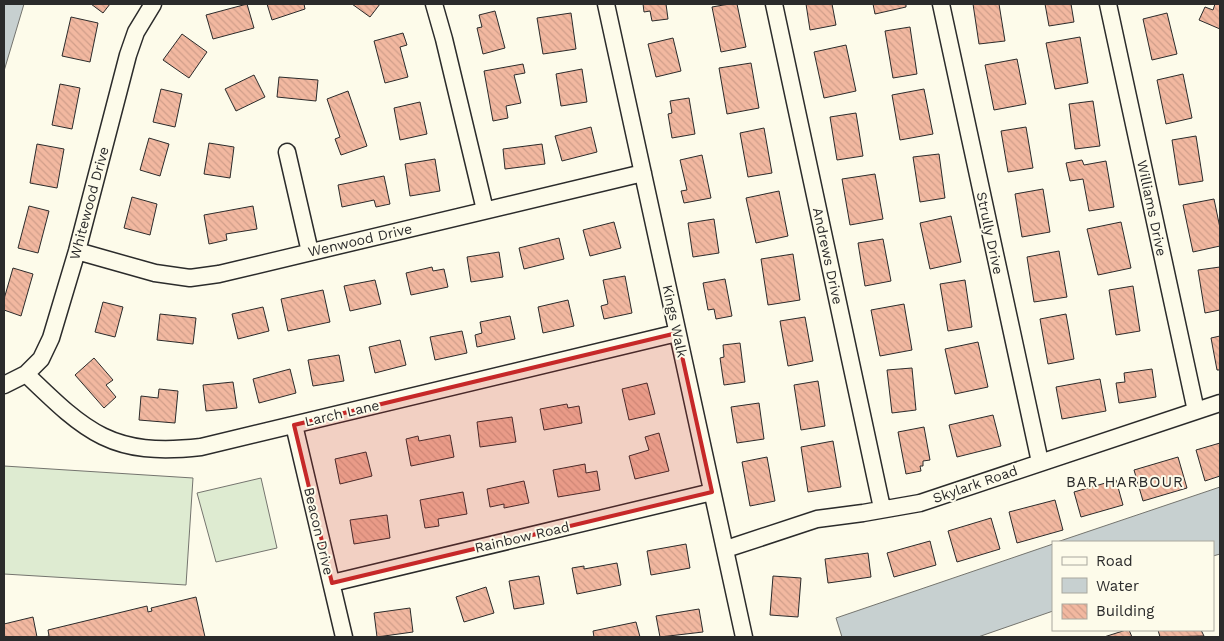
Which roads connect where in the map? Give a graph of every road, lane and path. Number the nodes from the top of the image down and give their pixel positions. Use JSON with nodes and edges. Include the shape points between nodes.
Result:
{"nodes":[{"id":1,"x":153,"y":4,"type":"edge"},
{"id":2,"x":434,"y":4,"type":"edge"},
{"id":3,"x":606,"y":4,"type":"edge"},
{"id":4,"x":774,"y":4,"type":"edge"},
{"id":5,"x":941,"y":4,"type":"edge"},
{"id":6,"x":1108,"y":4,"type":"edge"},
{"id":7,"x":286,"y":152,"type":"dead end"},
{"id":8,"x":643,"y":173,"type":"junction"},
{"id":9,"x":485,"y":210,"type":"junction"},
{"id":10,"x":77,"y":252,"type":"junction"},
{"id":11,"x":310,"y":252,"type":"junction"},
{"id":12,"x":677,"y":333,"type":"junction"},
{"id":13,"x":26,"y":374,"type":"junction"},
{"id":14,"x":4,"y":385,"type":"edge"},
{"id":15,"x":1220,"y":403,"type":"edge"},
{"id":16,"x":1196,"y":411,"type":"junction"},
{"id":17,"x":294,"y":424,"type":"junction"},
{"id":18,"x":1040,"y":462,"type":"junction"},
{"id":19,"x":712,"y":492,"type":"junction"},
{"id":20,"x":882,"y":508,"type":"junction"},
{"id":21,"x":726,"y":549,"type":"junction"},
{"id":22,"x":332,"y":583,"type":"junction"},
{"id":23,"x":344,"y":637,"type":"edge"},
{"id":24,"x":744,"y":637,"type":"edge"}],
"edges":[{"from":1,"to":10,"type":"street","name":"Whitewood Drive","via":[[136,32],[128,54]]},
{"from":2,"to":9,"type":"street"},
{"from":3,"to":8,"type":"street","name":"Kings Walk"},
{"from":4,"to":20,"type":"street","name":"Andrews Drive"},
{"from":5,"to":18,"type":"street","name":"Strully Drive"},
{"from":6,"to":16,"type":"street","name":"Williams Drive"},
{"from":7,"to":11,"type":"street"},
{"from":8,"to":9,"type":"street","name":"Wenwood Drive"},
{"from":8,"to":12,"type":"street","name":"Kings Walk"},
{"from":9,"to":11,"type":"street","name":"Wenwood Drive"},
{"from":10,"to":11,"type":"street","name":"Wenwood Drive","via":[[156,273],[190,278]]},
{"from":10,"to":13,"type":"street","name":"Whitewood Drive","via":[[51,338],[41,358]]},
{"from":12,"to":17,"type":"street","name":"Larch Lane"},
{"from":12,"to":19,"type":"street","name":"Kings Walk"},
{"from":13,"to":14,"type":"street","name":"Whitewood Drive"},
{"from":13,"to":17,"type":"street","name":"Larch Lane","via":[[65,412],[94,433],[136,448],[172,450],[201,447]]},
{"from":15,"to":16,"type":"street","name":"Skylark Road"},
{"from":16,"to":18,"type":"street","name":"Skylark Road"},
{"from":17,"to":22,"type":"street","name":"Beacon Drive"},
{"from":18,"to":20,"type":"street","name":"Skylark Road","via":[[920,503]]},
{"from":19,"to":21,"type":"street","name":"Kings Walk"},
{"from":19,"to":22,"type":"street","name":"Rainbow Road"},
{"from":20,"to":21,"type":"street","name":"Skylark Road","via":[[817,518]]},
{"from":21,"to":24,"type":"street","name":"Kings Walk"},
{"from":22,"to":23,"type":"street","name":"Beacon Drive"}]}
